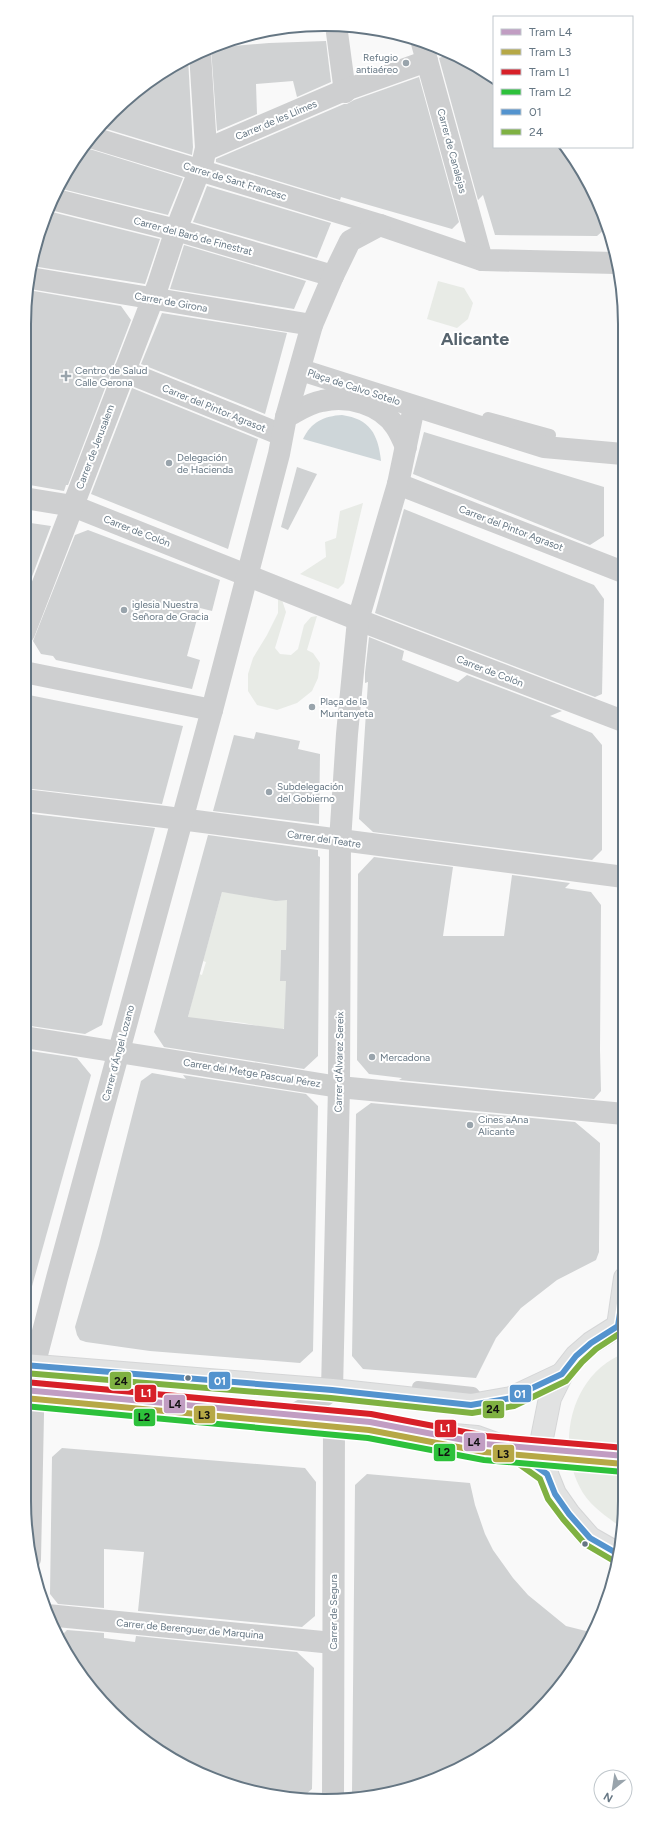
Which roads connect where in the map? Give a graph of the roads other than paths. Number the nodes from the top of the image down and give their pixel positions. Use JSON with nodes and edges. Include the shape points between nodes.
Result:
{"nodes":[{"id":1,"x":337,"y":32,"type":"edge"},
{"id":2,"x":425,"y":52,"type":"edge"},
{"id":3,"x":200,"y":58,"type":"edge"},
{"id":4,"x":345,"y":92,"type":"junction"},
{"id":5,"x":97,"y":139,"type":"edge"},
{"id":6,"x":206,"y":148,"type":"junction"},
{"id":7,"x":199,"y":170,"type":"junction"},
{"id":8,"x":58,"y":201,"type":"edge"},
{"id":9,"x":380,"y":225,"type":"junction"},
{"id":10,"x":176,"y":230,"type":"junction"},
{"id":11,"x":482,"y":260,"type":"junction"},
{"id":12,"x":611,"y":263,"type":"edge"},
{"id":13,"x":333,"y":276,"type":"junction"},
{"id":14,"x":35,"y":279,"type":"edge"},
{"id":15,"x":152,"y":298,"type":"junction"},
{"id":16,"x":312,"y":325,"type":"junction"},
{"id":17,"x":301,"y":370,"type":"junction"},
{"id":18,"x":124,"y":371,"type":"junction"},
{"id":19,"x":414,"y":407,"type":"junction"},
{"id":20,"x":447,"y":417,"type":"junction"},
{"id":21,"x":284,"y":426,"type":"junction"},
{"id":22,"x":550,"y":435,"type":"dead end"},
{"id":23,"x":406,"y":447,"type":"junction"},
{"id":24,"x":618,"y":454,"type":"edge"},
{"id":25,"x":398,"y":484,"type":"junction"},
{"id":26,"x":31,"y":499,"type":"edge"},
{"id":27,"x":73,"y":506,"type":"junction"},
{"id":28,"x":618,"y":570,"type":"edge"},
{"id":29,"x":247,"y":575,"type":"junction"},
{"id":30,"x":31,"y":614,"type":"edge"},
{"id":31,"x":358,"y":620,"type":"junction"},
{"id":32,"x":31,"y":673,"type":"edge"},
{"id":33,"x":212,"y":710,"type":"junction"},
{"id":34,"x":618,"y":719,"type":"edge"},
{"id":35,"x":31,"y":801,"type":"edge"},
{"id":36,"x":181,"y":820,"type":"junction"},
{"id":37,"x":340,"y":841,"type":"junction"},
{"id":38,"x":618,"y":876,"type":"edge"},
{"id":39,"x":31,"y":1038,"type":"edge"},
{"id":40,"x":118,"y":1051,"type":"junction"},
{"id":41,"x":339,"y":1087,"type":"junction"},
{"id":42,"x":618,"y":1113,"type":"edge"},
{"id":43,"x":618,"y":1328,"type":"edge"},
{"id":44,"x":31,"y":1358,"type":"edge"},
{"id":45,"x":31,"y":1365,"type":"edge"},
{"id":46,"x":562,"y":1374,"type":"junction"},
{"id":47,"x":418,"y":1387,"type":"dead end"},
{"id":48,"x":332,"y":1390,"type":"junction"},
{"id":49,"x":31,"y":1398,"type":"edge"},
{"id":50,"x":482,"y":1404,"type":"junction"},
{"id":51,"x":284,"y":1420,"type":"junction"},
{"id":52,"x":334,"y":1424,"type":"junction"},
{"id":53,"x":547,"y":1474,"type":"junction"},
{"id":54,"x":613,"y":1552,"type":"edge"},
{"id":55,"x":54,"y":1616,"type":"edge"},
{"id":56,"x":333,"y":1643,"type":"junction"},
{"id":57,"x":333,"y":1794,"type":"edge"}],
"edges":[{"from":1,"to":4,"type":"street"},
{"from":2,"to":4,"type":"street","name":"Carrer de les Llimes"},
{"from":2,"to":11,"type":"street","name":"Carrer de Canalejas"},
{"from":3,"to":6,"type":"street"},
{"from":4,"to":6,"type":"street","name":"Carrer de les Llimes"},
{"from":5,"to":7,"type":"street","name":"Carrer de Sant Francesc"},
{"from":6,"to":7,"type":"street","name":"Carrer de Jerusalem"},
{"from":7,"to":9,"type":"street","name":"Carrer de Sant Francesc"},
{"from":7,"to":10,"type":"street","name":"Carrer de Jerusalem"},
{"from":8,"to":10,"type":"street","name":"Carrer del Baró de Finestrat"},
{"from":9,"to":11,"type":"street"},
{"from":9,"to":13,"type":"street","name":"Plaça de Calvo Sotelo","via":[[350,241]]},
{"from":10,"to":13,"type":"street","name":"Carrer del Baró de Finestrat"},
{"from":10,"to":15,"type":"street","name":"Carrer de Jerusalem"},
{"from":11,"to":12,"type":"street"},
{"from":13,"to":16,"type":"street","name":"Plaça de Calvo Sotelo"},
{"from":14,"to":15,"type":"street","name":"Carrer de Girona"},
{"from":15,"to":16,"type":"street","name":"Carrer de Girona"},
{"from":15,"to":18,"type":"street","name":"Carrer de Jerusalem"},
{"from":16,"to":17,"type":"street","name":"Plaça de Calvo Sotelo"},
{"from":17,"to":19,"type":"street","name":"Plaça de Calvo Sotelo"},
{"from":17,"to":21,"type":"street"},
{"from":18,"to":21,"type":"street","name":"Carrer del Pintor Agrasot"},
{"from":18,"to":27,"type":"street","name":"Carrer de Jerusalem"},
{"from":19,"to":20,"type":"street","name":"Plaça de Calvo Sotelo"},
{"from":19,"to":23,"type":"street"},
{"from":20,"to":22,"type":"lane","via":[[475,415]]},
{"from":20,"to":24,"type":"street","name":"Plaça de Calvo Sotelo","via":[[544,447]]},
{"from":21,"to":23,"type":"street","via":[[305,407],[323,400],[344,399],[362,402],[379,411],[396,426]]},
{"from":21,"to":29,"type":"street"},
{"from":23,"to":25,"type":"street"},
{"from":25,"to":28,"type":"street","name":"Carrer del Pintor Agrasot"},
{"from":25,"to":31,"type":"street"},
{"from":26,"to":27,"type":"street","name":"Carrer de Colón"},
{"from":27,"to":29,"type":"street","name":"Carrer de Colón"},
{"from":27,"to":30,"type":"street","name":"Carrer de Jerusalem"},
{"from":29,"to":31,"type":"street"},
{"from":29,"to":33,"type":"street"},
{"from":31,"to":34,"type":"street","name":"Carrer de Colón"},
{"from":31,"to":37,"type":"street","name":"Carrer d'Álvarez Sereix"},
{"from":32,"to":33,"type":"street"},
{"from":33,"to":36,"type":"street","name":"Carrer d'Ángel Lozano"},
{"from":35,"to":36,"type":"street","name":"Carrer del Teatre"},
{"from":36,"to":37,"type":"street","name":"Carrer del Teatre"},
{"from":36,"to":40,"type":"street","name":"Carrer d'Ángel Lozano"},
{"from":37,"to":38,"type":"street","name":"Carrer del Teatre"},
{"from":37,"to":41,"type":"street","name":"Carrer d'Álvarez Sereix"},
{"from":39,"to":40,"type":"street","name":"Carrer del Metge Pascual Pérez"},
{"from":40,"to":41,"type":"street","name":"Carrer del Metge Pascual Pérez"},
{"from":40,"to":44,"type":"street","name":"Carrer d'Ángel Lozano"},
{"from":41,"to":42,"type":"street","name":"Carrer del Metge Pascual Pérez"},
{"from":41,"to":48,"type":"street","name":"Carrer d'Álvarez Sereix"},
{"from":43,"to":46,"type":"main road","via":[[586,1347]]},
{"from":45,"to":48,"type":"main road"},
{"from":46,"to":50,"type":"main road","via":[[511,1398]]},
{"from":46,"to":53,"type":"main road","via":[[550,1398],[542,1438]]},
{"from":47,"to":50,"type":"lane","via":[[473,1393]]},
{"from":48,"to":50,"type":"main road","via":[[471,1405]]},
{"from":48,"to":51,"type":"street"},
{"from":49,"to":51,"type":"main road"},
{"from":51,"to":52,"type":"main road"},
{"from":52,"to":53,"type":"main road","via":[[476,1437],[513,1450]]},
{"from":52,"to":56,"type":"street","name":"Carrer de Segura"},
{"from":53,"to":54,"type":"main road","via":[[554,1494],[569,1514],[590,1538]]},
{"from":55,"to":56,"type":"street","name":"Carrer de Berenguer de Marquina"},
{"from":56,"to":57,"type":"street","name":"Carrer de Segura"}]}
